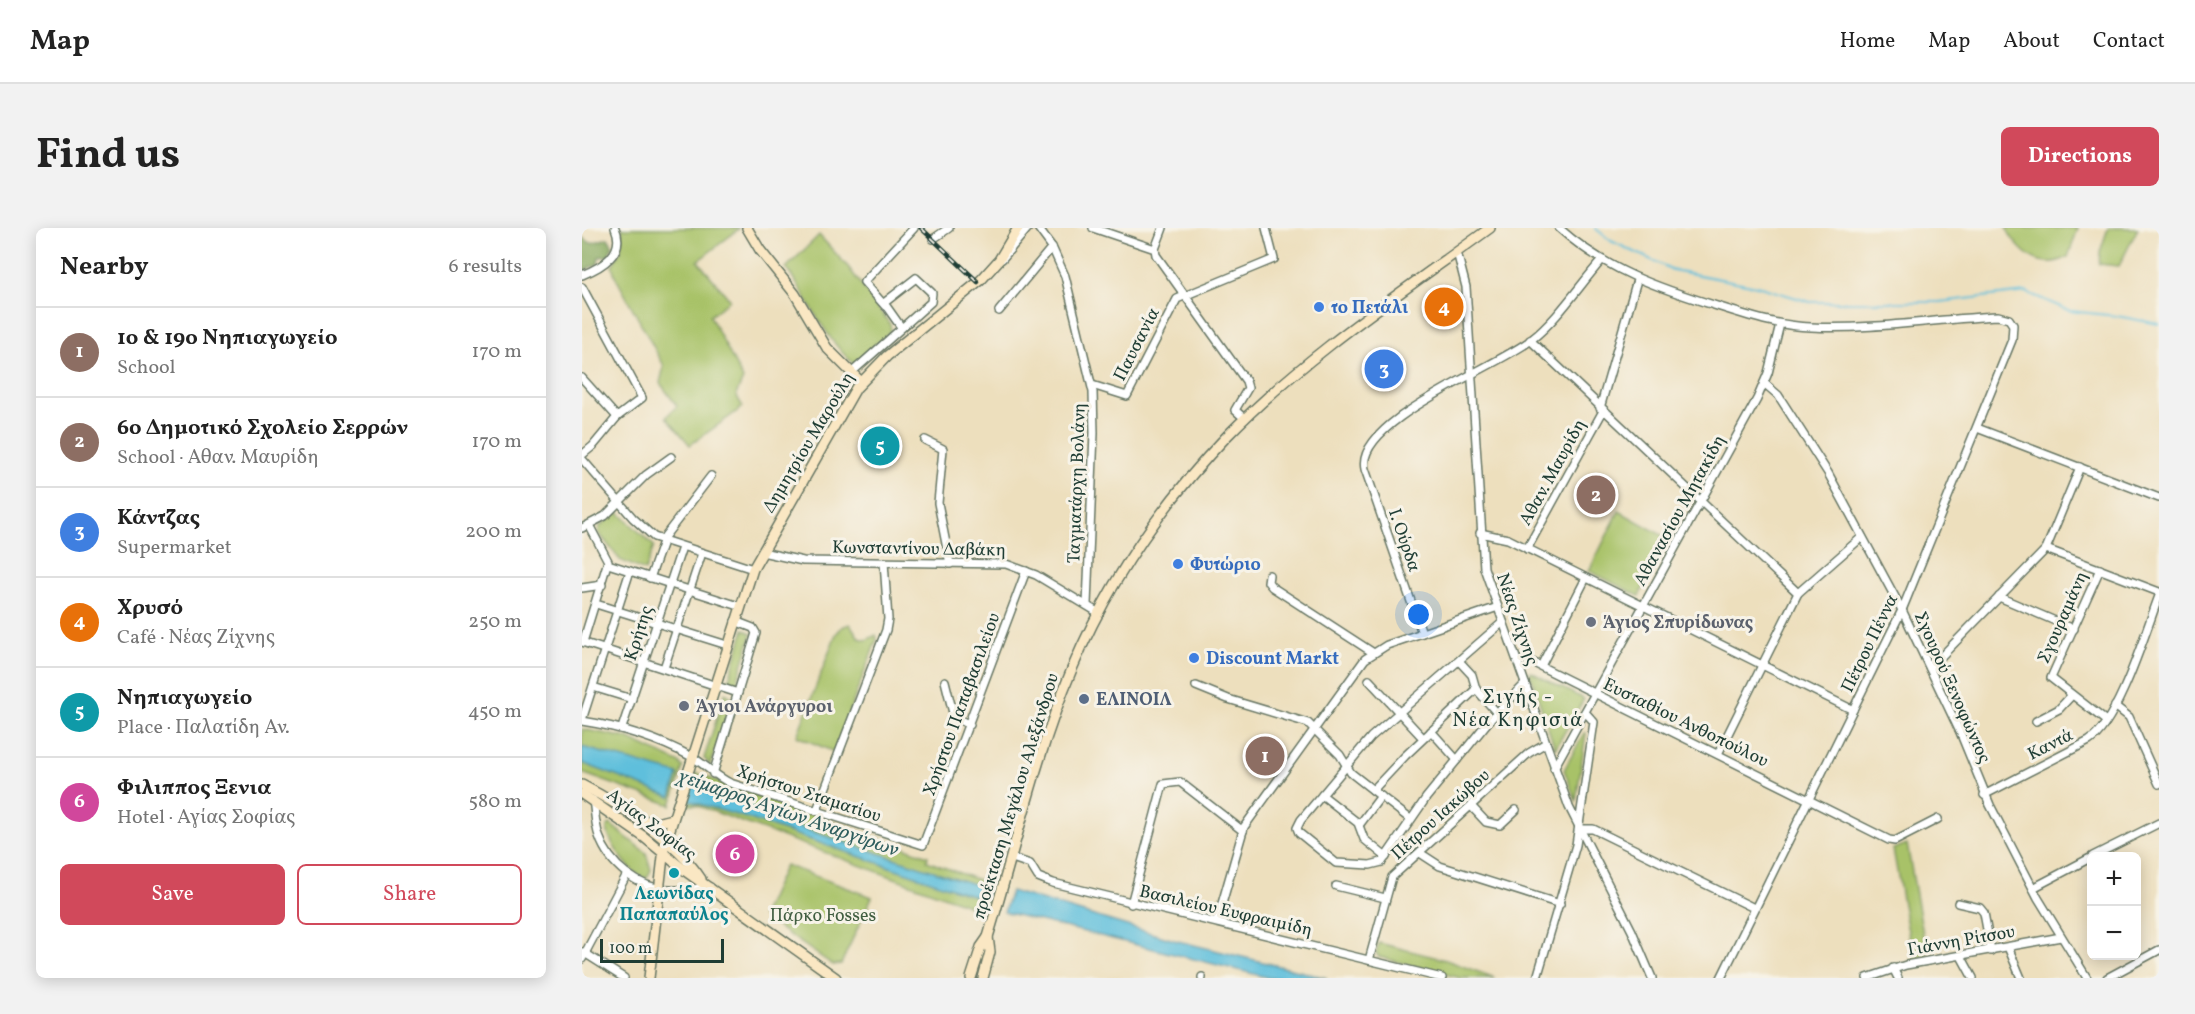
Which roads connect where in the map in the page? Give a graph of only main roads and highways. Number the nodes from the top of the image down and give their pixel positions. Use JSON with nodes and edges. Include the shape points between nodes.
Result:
{"nodes":[{"id":1,"x":747,"y":228,"type":"edge"},
{"id":2,"x":1018,"y":228,"type":"edge"},
{"id":3,"x":1490,"y":228,"type":"edge"},
{"id":4,"x":861,"y":382,"type":"junction"},
{"id":5,"x":583,"y":789,"type":"edge"},
{"id":6,"x":633,"y":817,"type":"junction"},
{"id":7,"x":672,"y":819,"type":"junction"},
{"id":8,"x":665,"y":842,"type":"junction"},
{"id":9,"x":663,"y":852,"type":"junction"},
{"id":10,"x":702,"y":881,"type":"junction"},
{"id":11,"x":988,"y":937,"type":"junction"},
{"id":12,"x":649,"y":978,"type":"edge"},
{"id":13,"x":836,"y":978,"type":"edge"},
{"id":14,"x":971,"y":978,"type":"edge"},
{"id":15,"x":983,"y":978,"type":"edge"}],
"edges":[{"from":1,"to":4,"type":"main road","via":[[802,304],[827,348]]},
{"from":2,"to":4,"type":"main road","name":"Δημητρίου Μαρούλη","via":[[999,260],[978,282]]},
{"from":3,"to":11,"type":"main road","name":"προέκταση Μεγάλου Αλεξάνδρου","via":[[1304,368],[1245,419],[1171,502],[1132,557],[1099,613],[1054,716]]},
{"from":4,"to":7,"type":"main road","name":"Δημητρίου Μαρούλη","via":[[753,569]]},
{"from":5,"to":6,"type":"main road","name":"Αγίας Σοφίας"},
{"from":5,"to":9,"type":"main road","name":"Αγίας Σοφίας","via":[[593,801]]},
{"from":6,"to":7,"type":"main road","via":[[656,823]]},
{"from":6,"to":8,"type":"main road","name":"Αγίας Σοφίας"},
{"from":7,"to":8,"type":"main road"},
{"from":8,"to":9,"type":"main road"},
{"from":8,"to":10,"type":"main road","name":"Αγίας Σοφίας","via":[[694,868]]},
{"from":9,"to":10,"type":"main road","name":"Αγίας Σοφίας"},
{"from":9,"to":12,"type":"main road"},
{"from":10,"to":13,"type":"main road","name":"Αγίας Σοφίας"},
{"from":11,"to":14,"type":"main road"},
{"from":11,"to":15,"type":"main road","via":[[990,952]]}]}
